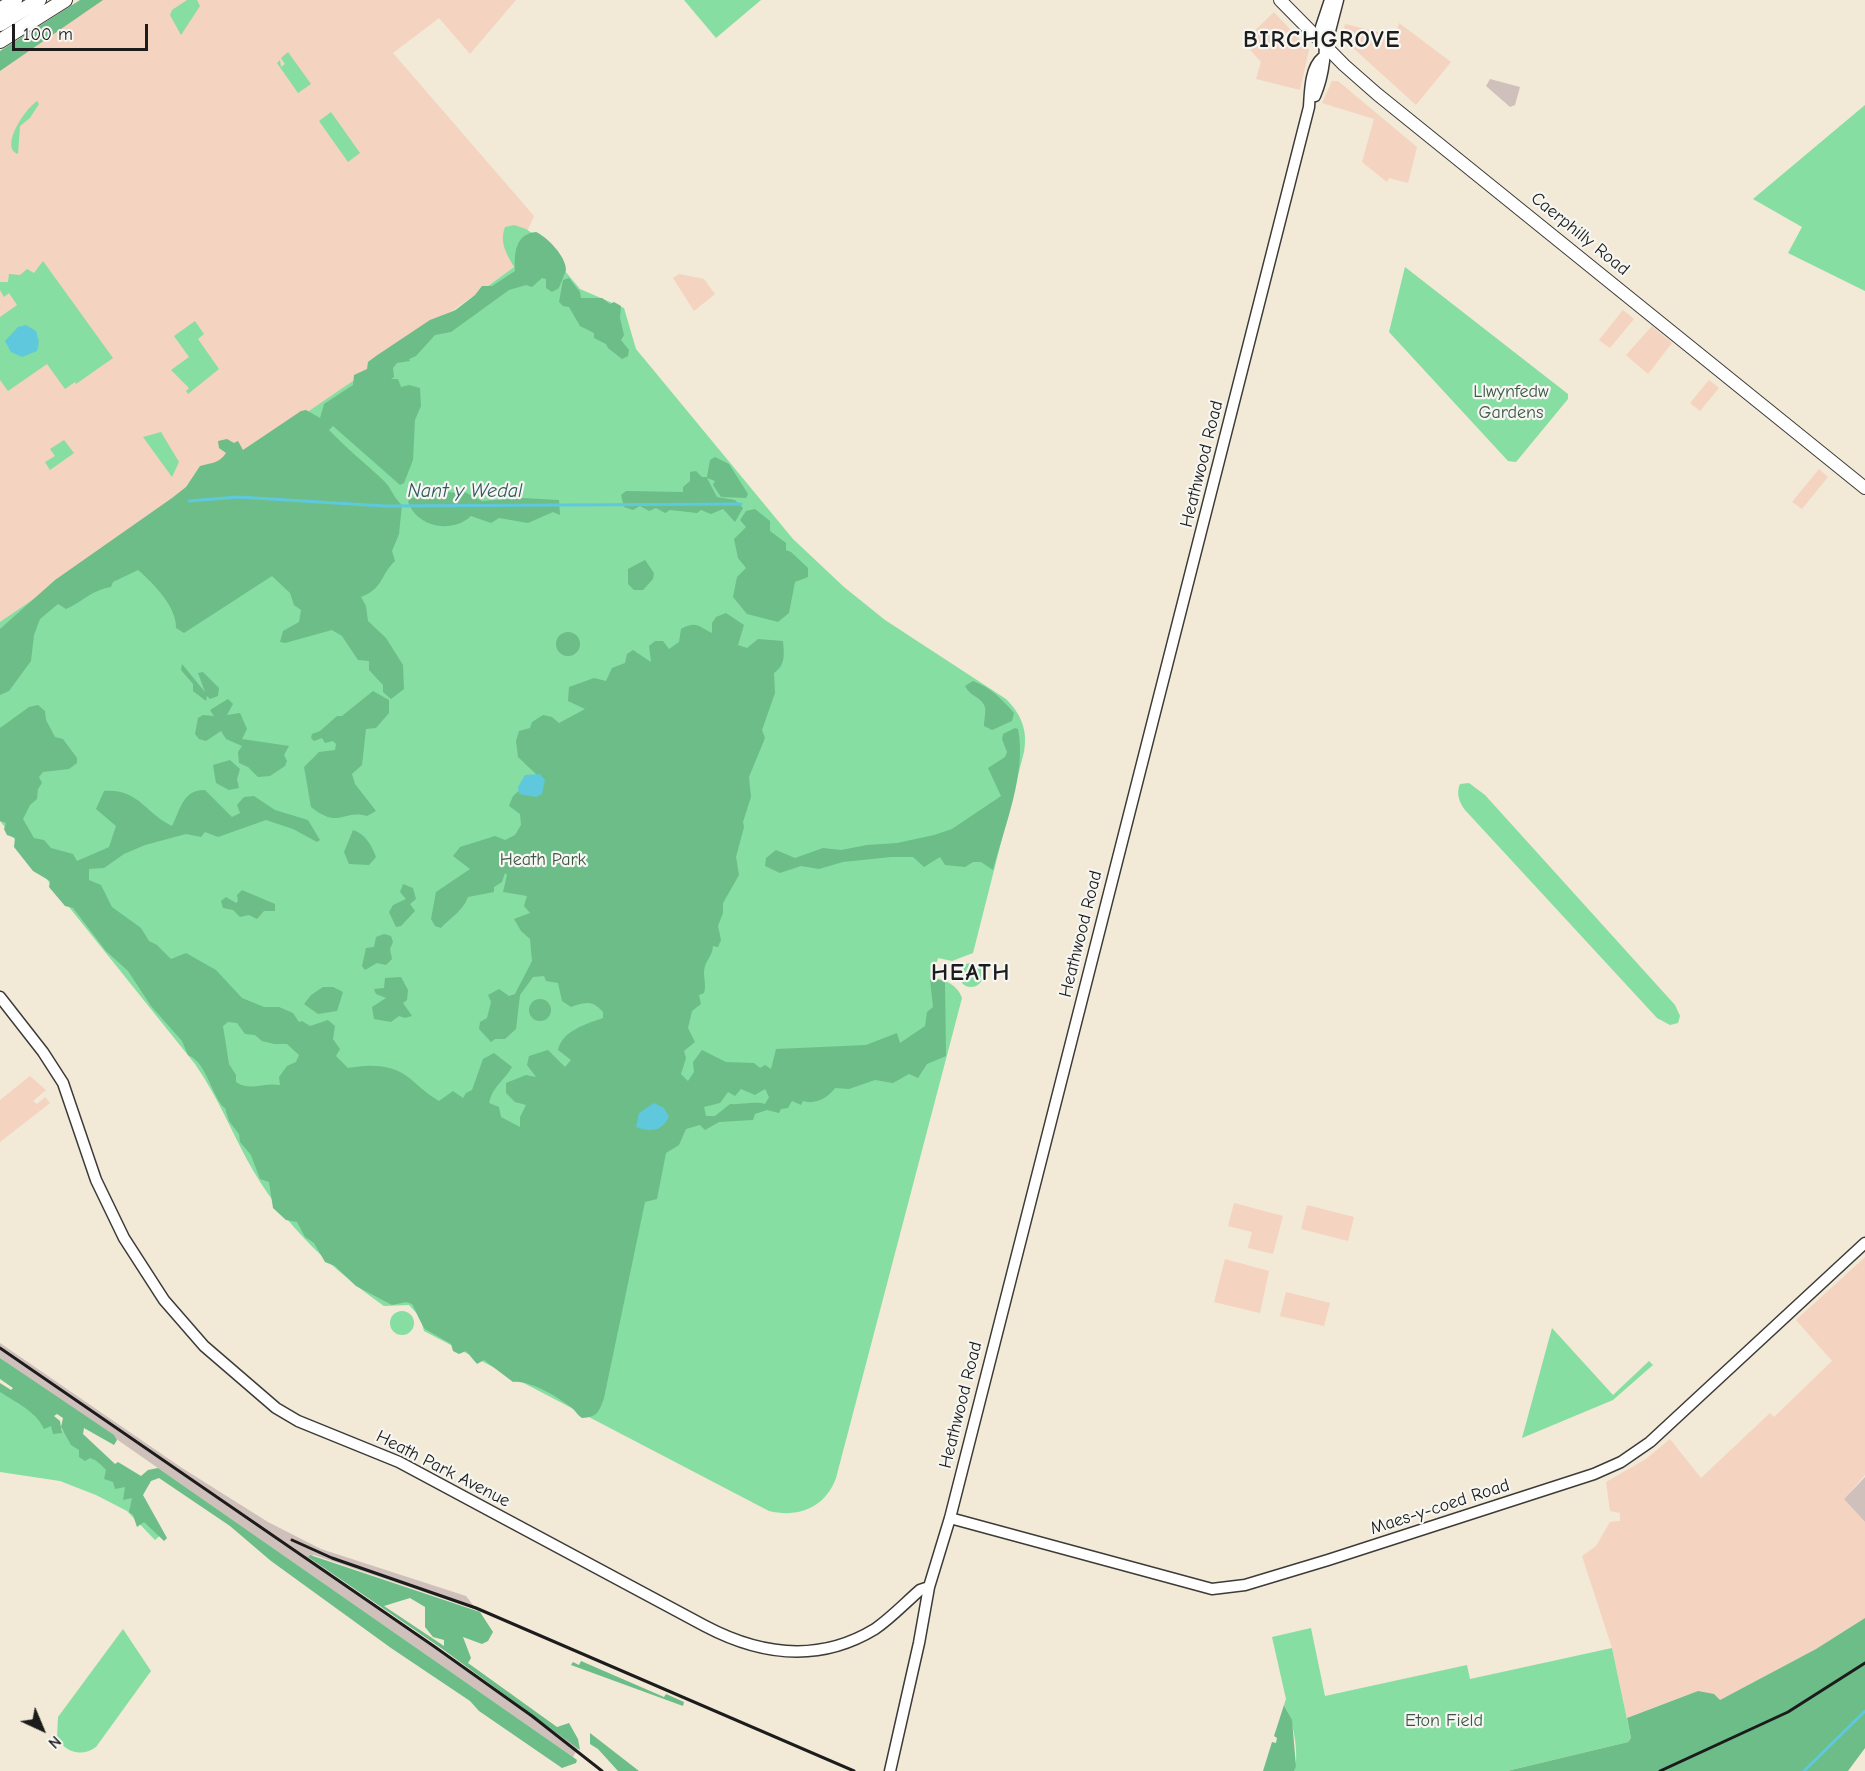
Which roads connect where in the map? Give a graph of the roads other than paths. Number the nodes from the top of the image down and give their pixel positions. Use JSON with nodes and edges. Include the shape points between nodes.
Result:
{"nodes":[{"id":1,"x":15,"y":0,"type":"edge"},
{"id":2,"x":39,"y":0,"type":"edge"},
{"id":3,"x":65,"y":0,"type":"edge"},
{"id":4,"x":1280,"y":0,"type":"edge"},
{"id":5,"x":1329,"y":0,"type":"edge"},
{"id":6,"x":1338,"y":0,"type":"edge"},
{"id":7,"x":0,"y":9,"type":"edge"},
{"id":8,"x":0,"y":24,"type":"edge"},
{"id":9,"x":0,"y":41,"type":"edge"},
{"id":10,"x":1324,"y":46,"type":"junction"},
{"id":11,"x":1865,"y":488,"type":"edge"},
{"id":12,"x":0,"y":997,"type":"edge"},
{"id":13,"x":1865,"y":1243,"type":"edge"},
{"id":14,"x":950,"y":1518,"type":"junction"},
{"id":15,"x":928,"y":1587,"type":"junction"},
{"id":16,"x":890,"y":1771,"type":"edge"}],
"edges":[{"from":1,"to":7,"type":"highway"},
{"from":2,"to":8,"type":"highway"},
{"from":3,"to":9,"type":"highway"},
{"from":4,"to":10,"type":"main road","name":"Caerphilly Road"},
{"from":5,"to":10,"type":"street","via":[[1321,27]]},
{"from":6,"to":10,"type":"street"},
{"from":10,"to":11,"type":"main road","name":"Caerphilly Road","via":[[1430,139]]},
{"from":10,"to":14,"type":"street","name":"Heathwood Road","via":[[1323,72],[1309,107]]},
{"from":12,"to":15,"type":"street","name":"Heath Park Avenue","via":[[53,1066],[71,1103],[104,1200],[149,1279],[204,1346],[282,1412],[399,1462],[749,1646],[799,1651],[846,1642],[875,1628]]},
{"from":13,"to":14,"type":"street","name":"Maes-y-coed Road","via":[[1661,1433],[1621,1462],[1594,1474],[1245,1585],[1212,1589]]},
{"from":14,"to":15,"type":"street","name":"Heathwood Road"},
{"from":15,"to":16,"type":"street","name":"Heathwood Road"}]}
